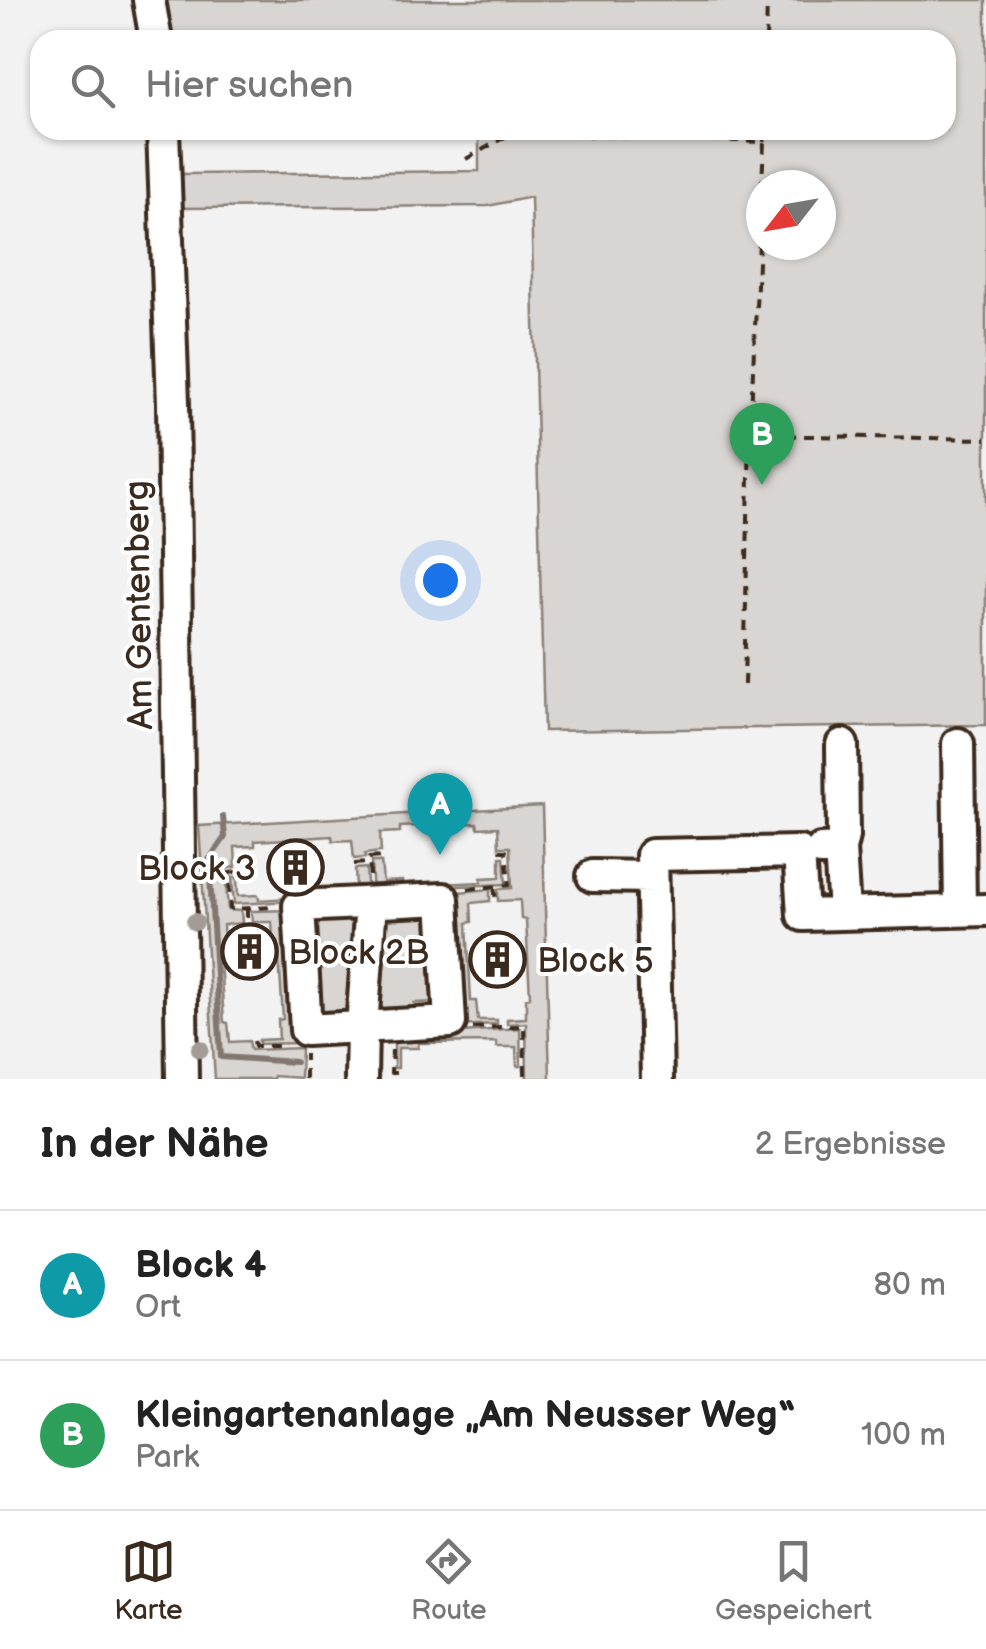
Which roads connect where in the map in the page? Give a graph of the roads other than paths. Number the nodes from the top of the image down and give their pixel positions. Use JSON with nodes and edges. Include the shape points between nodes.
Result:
{"nodes":[{"id":1,"x":149,"y":0,"type":"edge"},
{"id":2,"x":154,"y":30,"type":"edge"},
{"id":3,"x":163,"y":140,"type":"edge"},
{"id":4,"x":958,"y":744,"type":"dead end"},
{"id":5,"x":842,"y":746,"type":"dead end"},
{"id":6,"x":840,"y":849,"type":"junction"},
{"id":7,"x":799,"y":852,"type":"junction"},
{"id":8,"x":593,"y":876,"type":"dead end"},
{"id":9,"x":652,"y":877,"type":"junction"},
{"id":10,"x":371,"y":903,"type":"junction"},
{"id":11,"x":973,"y":910,"type":"edge"},
{"id":12,"x":844,"y":912,"type":"junction"},
{"id":13,"x":362,"y":1027,"type":"junction"},
{"id":14,"x":182,"y":1079,"type":"edge"},
{"id":15,"x":361,"y":1079,"type":"edge"},
{"id":16,"x":657,"y":1079,"type":"edge"}],
"edges":[{"from":1,"to":2,"type":"street"},
{"from":3,"to":14,"type":"street","name":"Am Gentenberg"},
{"from":4,"to":11,"type":"street"},
{"from":5,"to":6,"type":"street"},
{"from":6,"to":7,"type":"street"},
{"from":6,"to":12,"type":"street"},
{"from":7,"to":9,"type":"street","via":[[652,854]]},
{"from":7,"to":12,"type":"street","via":[[803,915]]},
{"from":8,"to":9,"type":"street"},
{"from":9,"to":16,"type":"street"},
{"from":10,"to":13,"type":"street"},
{"from":10,"to":13,"type":"street","via":[[298,906],[306,1030]]},
{"from":10,"to":13,"type":"street","via":[[442,899],[450,1022]]},
{"from":11,"to":12,"type":"street"},
{"from":13,"to":15,"type":"street"}]}
